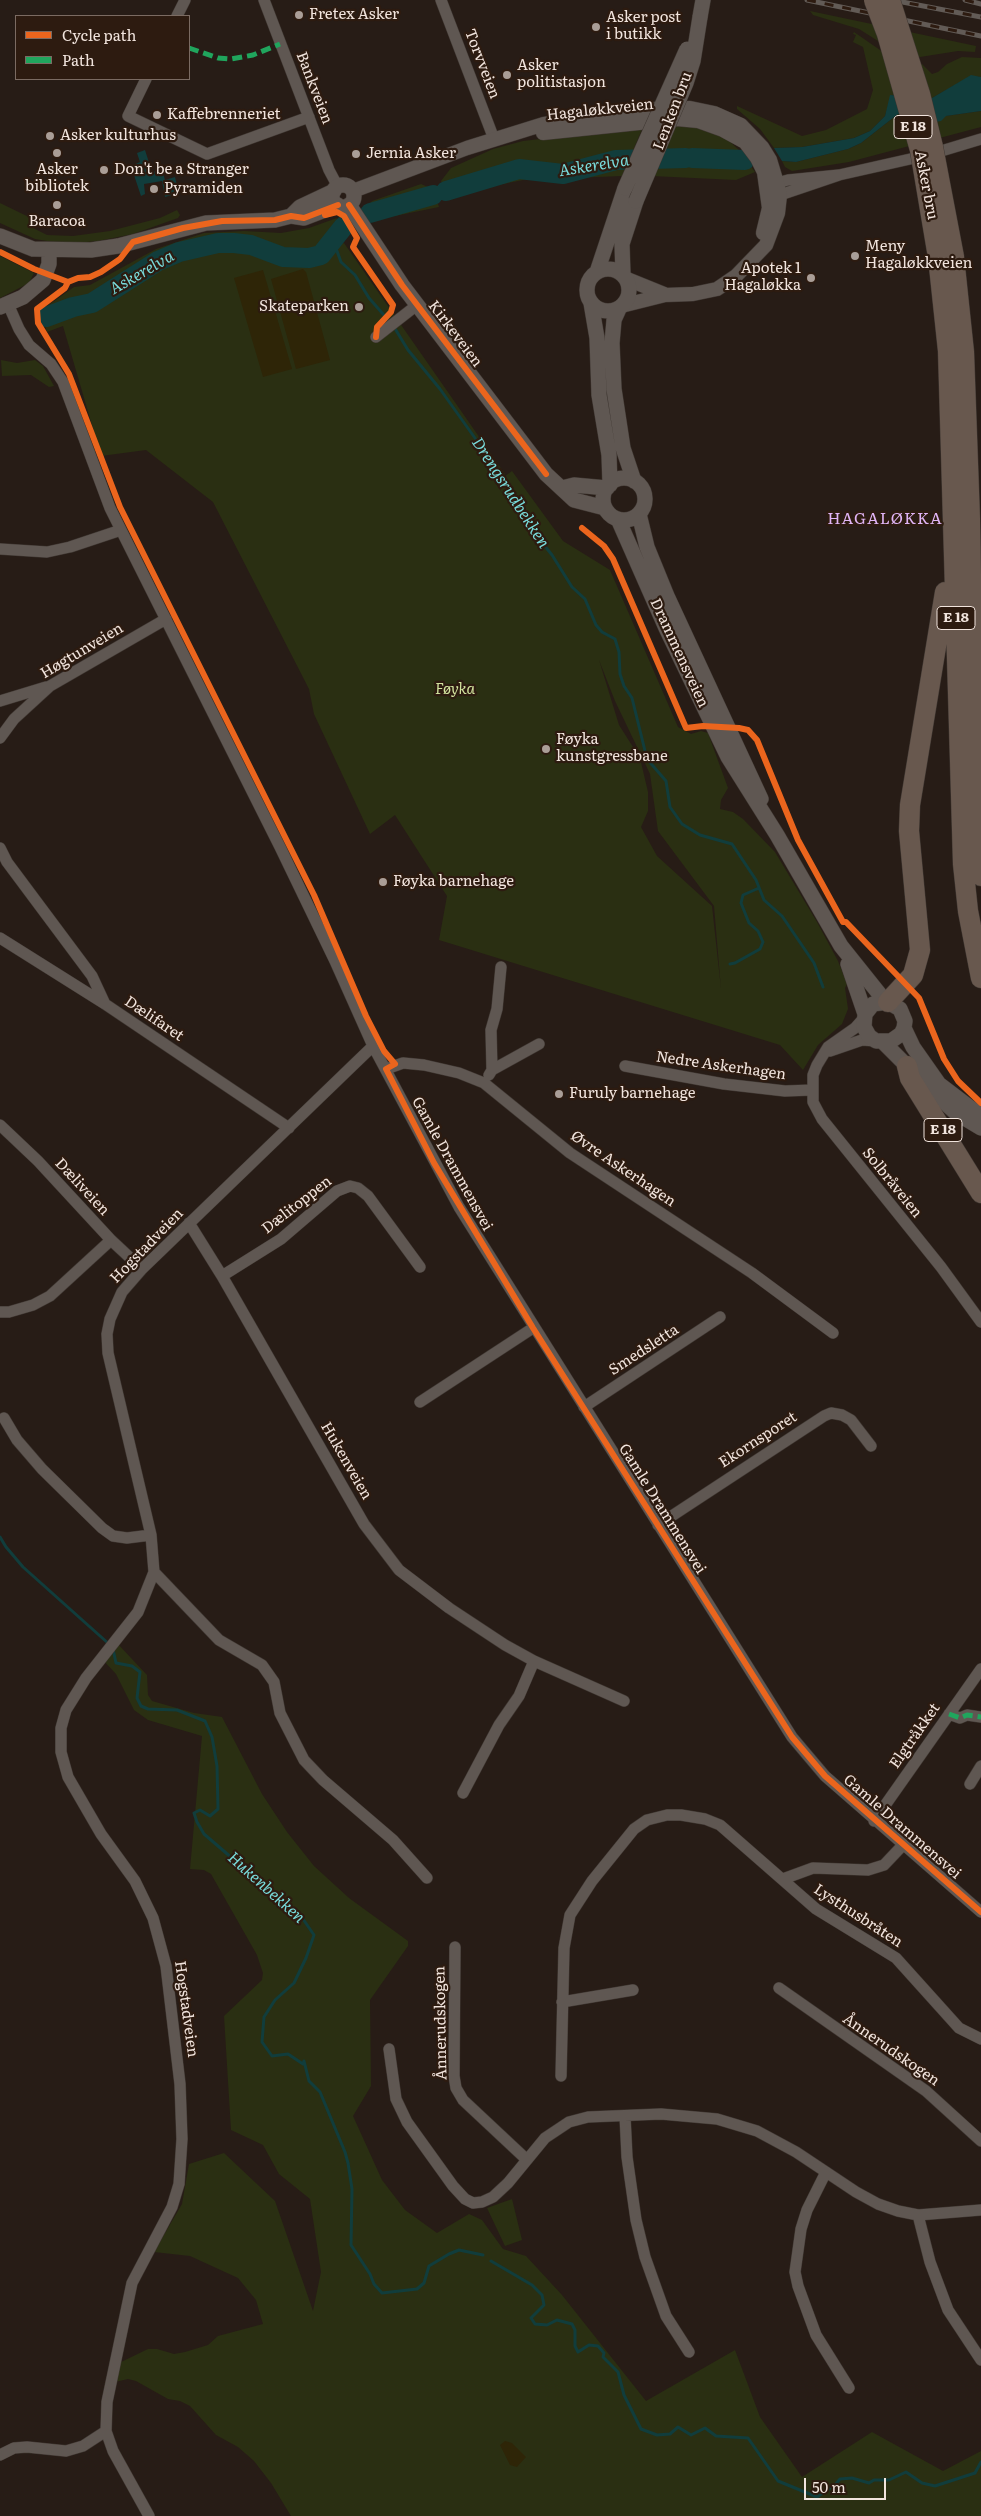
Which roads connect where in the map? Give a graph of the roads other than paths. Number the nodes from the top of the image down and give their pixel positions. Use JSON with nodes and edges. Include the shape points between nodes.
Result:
{"nodes":[{"id":1,"x":185,"y":0,"type":"edge"},
{"id":2,"x":264,"y":0,"type":"edge"},
{"id":3,"x":441,"y":0,"type":"edge"},
{"id":4,"x":703,"y":0,"type":"edge"},
{"id":5,"x":874,"y":0,"type":"edge"},
{"id":6,"x":890,"y":0,"type":"edge"},
{"id":7,"x":178,"y":15,"type":"edge"},
{"id":8,"x":700,"y":17,"type":"junction"},
{"id":9,"x":146,"y":80,"type":"edge"},
{"id":10,"x":309,"y":117,"type":"junction"},
{"id":11,"x":494,"y":139,"type":"junction"},
{"id":12,"x":981,"y":139,"type":"edge"},
{"id":13,"x":336,"y":189,"type":"junction"},
{"id":14,"x":775,"y":189,"type":"junction"},
{"id":15,"x":347,"y":200,"type":"junction"},
{"id":16,"x":291,"y":216,"type":"junction"},
{"id":17,"x":0,"y":227,"type":"edge"},
{"id":18,"x":0,"y":236,"type":"edge"},
{"id":19,"x":49,"y":250,"type":"junction"},
{"id":20,"x":946,"y":257,"type":"junction"},
{"id":21,"x":597,"y":272,"type":"junction"},
{"id":22,"x":625,"y":277,"type":"junction"},
{"id":23,"x":665,"y":295,"type":"junction"},
{"id":24,"x":592,"y":303,"type":"junction"},
{"id":25,"x":417,"y":305,"type":"junction"},
{"id":26,"x":4,"y":306,"type":"edge"},
{"id":27,"x":622,"y":307,"type":"junction"},
{"id":28,"x":380,"y":334,"type":"dead end"},
{"id":29,"x":634,"y":481,"type":"junction"},
{"id":30,"x":608,"y":487,"type":"junction"},
{"id":31,"x":562,"y":488,"type":"junction"},
{"id":32,"x":605,"y":508,"type":"junction"},
{"id":33,"x":638,"y":514,"type":"junction"},
{"id":34,"x":618,"y":519,"type":"junction"},
{"id":35,"x":955,"y":521,"type":"junction"},
{"id":36,"x":121,"y":530,"type":"junction"},
{"id":37,"x":0,"y":549,"type":"edge"},
{"id":38,"x":166,"y":619,"type":"junction"},
{"id":39,"x":50,"y":686,"type":"junction"},
{"id":40,"x":0,"y":701,"type":"edge"},
{"id":41,"x":0,"y":738,"type":"edge"},
{"id":42,"x":777,"y":835,"type":"junction"},
{"id":43,"x":0,"y":848,"type":"edge"},
{"id":44,"x":981,"y":876,"type":"edge"},
{"id":45,"x":0,"y":938,"type":"edge"},
{"id":46,"x":841,"y":946,"type":"junction"},
{"id":47,"x":501,"y":966,"type":"dead end"},
{"id":48,"x":981,"y":978,"type":"edge"},
{"id":49,"x":891,"y":998,"type":"junction"},
{"id":50,"x":105,"y":1004,"type":"junction"},
{"id":51,"x":864,"y":1016,"type":"junction"},
{"id":52,"x":904,"y":1028,"type":"junction"},
{"id":53,"x":881,"y":1042,"type":"junction"},
{"id":54,"x":539,"y":1044,"type":"dead end"},
{"id":55,"x":373,"y":1046,"type":"junction"},
{"id":56,"x":824,"y":1054,"type":"junction"},
{"id":57,"x":626,"y":1066,"type":"dead end"},
{"id":58,"x":906,"y":1066,"type":"junction"},
{"id":59,"x":386,"y":1069,"type":"junction"},
{"id":60,"x":492,"y":1070,"type":"junction"},
{"id":61,"x":484,"y":1083,"type":"junction"},
{"id":62,"x":812,"y":1090,"type":"junction"},
{"id":63,"x":981,"y":1116,"type":"edge"},
{"id":64,"x":0,"y":1125,"type":"edge"},
{"id":65,"x":290,"y":1128,"type":"junction"},
{"id":66,"x":981,"y":1128,"type":"edge"},
{"id":67,"x":981,"y":1193,"type":"edge"},
{"id":68,"x":189,"y":1223,"type":"junction"},
{"id":69,"x":111,"y":1240,"type":"junction"},
{"id":70,"x":420,"y":1267,"type":"dead end"},
{"id":71,"x":142,"y":1269,"type":"junction"},
{"id":72,"x":222,"y":1276,"type":"junction"},
{"id":73,"x":0,"y":1312,"type":"edge"},
{"id":74,"x":720,"y":1317,"type":"dead end"},
{"id":75,"x":981,"y":1322,"type":"edge"},
{"id":76,"x":533,"y":1328,"type":"junction"},
{"id":77,"x":833,"y":1333,"type":"dead end"},
{"id":78,"x":420,"y":1402,"type":"dead end"},
{"id":79,"x":584,"y":1407,"type":"junction"},
{"id":80,"x":4,"y":1418,"type":"dead end"},
{"id":81,"x":871,"y":1446,"type":"dead end"},
{"id":82,"x":658,"y":1525,"type":"junction"},
{"id":83,"x":151,"y":1535,"type":"junction"},
{"id":84,"x":154,"y":1572,"type":"junction"},
{"id":85,"x":534,"y":1661,"type":"junction"},
{"id":86,"x":981,"y":1669,"type":"edge"},
{"id":87,"x":624,"y":1701,"type":"dead end"},
{"id":88,"x":949,"y":1714,"type":"junction"},
{"id":89,"x":981,"y":1717,"type":"edge"},
{"id":90,"x":981,"y":1766,"type":"edge"},
{"id":91,"x":970,"y":1784,"type":"dead end"},
{"id":92,"x":462,"y":1793,"type":"dead end"},
{"id":93,"x":874,"y":1821,"type":"junction"},
{"id":94,"x":902,"y":1846,"type":"junction"},
{"id":95,"x":427,"y":1878,"type":"dead end"},
{"id":96,"x":783,"y":1879,"type":"junction"},
{"id":97,"x":981,"y":1912,"type":"edge"},
{"id":98,"x":455,"y":1947,"type":"dead end"},
{"id":99,"x":779,"y":1988,"type":"dead end"},
{"id":100,"x":633,"y":1990,"type":"dead end"},
{"id":101,"x":562,"y":2002,"type":"junction"},
{"id":102,"x":981,"y":2040,"type":"edge"},
{"id":103,"x":389,"y":2049,"type":"dead end"},
{"id":104,"x":561,"y":2076,"type":"dead end"},
{"id":105,"x":625,"y":2116,"type":"junction"},
{"id":106,"x":981,"y":2140,"type":"edge"},
{"id":107,"x":526,"y":2159,"type":"junction"},
{"id":108,"x":826,"y":2172,"type":"junction"},
{"id":109,"x":981,"y":2210,"type":"edge"},
{"id":110,"x":918,"y":2215,"type":"junction"},
{"id":111,"x":689,"y":2352,"type":"dead end"},
{"id":112,"x":981,"y":2360,"type":"edge"},
{"id":113,"x":849,"y":2388,"type":"dead end"},
{"id":114,"x":106,"y":2430,"type":"junction"},
{"id":115,"x":0,"y":2455,"type":"edge"},
{"id":116,"x":149,"y":2516,"type":"edge"}],
"edges":[{"from":1,"to":7,"type":"street"},
{"from":2,"to":10,"type":"street","name":"Bankveien"},
{"from":3,"to":11,"type":"street","name":"Torvveien"},
{"from":4,"to":8,"type":"main road","name":"Lenken bru"},
{"from":5,"to":20,"type":"highway","name":"Asker bru","number":"E 18","bridge":true,"via":[[920,150]]},
{"from":6,"to":20,"type":"highway","name":"Asker bru","number":"E 18","bridge":true,"via":[[933,147]]},
{"from":8,"to":21,"type":"main road","name":"Lenken bru","bridge":true,"via":[[626,188]]},
{"from":8,"to":22,"type":"main road","name":"Lenken bru","bridge":true,"via":[[686,84],[636,201],[622,244]]},
{"from":9,"to":10,"type":"street","via":[[128,116],[207,154]]},
{"from":10,"to":13,"type":"street","name":"Bankveien"},
{"from":11,"to":14,"type":"street","name":"Hagaløkkveien","via":[[519,132],[548,133],[677,119],[698,121],[745,142]]},
{"from":11,"to":15,"type":"street","name":"Hagaløkkveien"},
{"from":12,"to":14,"type":"street","via":[[928,155]]},
{"from":13,"to":15,"type":"main road","via":[[347,185]]},
{"from":13,"to":16,"type":"main road","via":[[300,207]]},
{"from":14,"to":23,"type":"street","name":"Hagaløkkveien","via":[[774,228],[766,245],[753,260],[717,289]]},
{"from":15,"to":16,"type":"main road","via":[[304,218]]},
{"from":15,"to":25,"type":"main road","name":"Kirkeveien"},
{"from":16,"to":19,"type":"main road","via":[[275,220],[206,223],[91,250]]},
{"from":17,"to":19,"type":"main road"},
{"from":18,"to":19,"type":"main road","via":[[33,249]]},
{"from":19,"to":26,"type":"main road","via":[[49,264],[43,280],[29,293]]},
{"from":20,"to":35,"type":"highway","number":"E 18"},
{"from":20,"to":44,"type":"highway","number":"E 18","via":[[964,352],[975,795]]},
{"from":21,"to":22,"type":"main road","via":[[607,268]]},
{"from":21,"to":24,"type":"main road","via":[[588,285],[588,297]]},
{"from":22,"to":23,"type":"street","name":"Hagaløkkveien"},
{"from":22,"to":27,"type":"main road","via":[[630,291]]},
{"from":23,"to":27,"type":"street","name":"Hagaløkkveien"},
{"from":24,"to":27,"type":"main road","via":[[608,312]]},
{"from":24,"to":30,"type":"main road","via":[[599,395],[609,455]]},
{"from":25,"to":28,"type":"street"},
{"from":25,"to":31,"type":"main road","name":"Kirkeveien","via":[[546,474]]},
{"from":26,"to":36,"type":"street","name":"Gamle Drammensvei","via":[[29,345],[51,364],[63,382],[94,468]]},
{"from":27,"to":29,"type":"main road","via":[[614,320],[614,389],[623,448]]},
{"from":29,"to":30,"type":"main road","via":[[621,479]]},
{"from":29,"to":33,"type":"main road","via":[[645,496],[644,506]]},
{"from":30,"to":31,"type":"main road","via":[[574,485]]},
{"from":30,"to":32,"type":"main road","via":[[604,497]]},
{"from":31,"to":32,"type":"main road","name":"Kirkeveien","via":[[574,500]]},
{"from":32,"to":34,"type":"main road"},
{"from":33,"to":34,"type":"main road","via":[[630,519]]},
{"from":33,"to":42,"type":"main road","name":"Drammensveien","via":[[647,547],[668,596]]},
{"from":34,"to":42,"type":"main road","name":"Drammensveien","via":[[728,757]]},
{"from":35,"to":48,"type":"highway","number":"E 18","via":[[962,864]]},
{"from":35,"to":49,"type":"highway","number":"E 18","via":[[940,634],[910,805],[909,831],[920,950],[913,975]]},
{"from":36,"to":37,"type":"street","via":[[47,552]]},
{"from":36,"to":38,"type":"street","name":"Gamle Drammensvei"},
{"from":38,"to":39,"type":"street","name":"Høgtunveien"},
{"from":38,"to":55,"type":"street","name":"Gamle Drammensvei","via":[[319,926]]},
{"from":39,"to":40,"type":"street"},
{"from":39,"to":41,"type":"street","name":"Høgtunveien","via":[[14,719]]},
{"from":42,"to":46,"type":"main road","name":"Drammensveien"},
{"from":43,"to":50,"type":"street","via":[[92,976]]},
{"from":45,"to":50,"type":"street","name":"Dælifaret"},
{"from":46,"to":49,"type":"main road","name":"Drammensveien"},
{"from":46,"to":51,"type":"main road","name":"Drammensveien"},
{"from":47,"to":60,"type":"street","via":[[497,1009],[491,1030]]},
{"from":49,"to":51,"type":"main road","via":[[873,1004]]},
{"from":49,"to":52,"type":"main road","via":[[904,1014]]},
{"from":50,"to":65,"type":"street","name":"Dælifaret"},
{"from":51,"to":53,"type":"main road","via":[[864,1027],[869,1036]]},
{"from":51,"to":56,"type":"street","via":[[855,1028],[828,1047]]},
{"from":52,"to":53,"type":"main road","via":[[897,1038]]},
{"from":52,"to":63,"type":"main road","via":[[939,1084]]},
{"from":53,"to":56,"type":"street","via":[[862,1040]]},
{"from":53,"to":58,"type":"main road"},
{"from":54,"to":60,"type":"street"},
{"from":55,"to":59,"type":"street","name":"Gamle Drammensvei"},
{"from":55,"to":65,"type":"street","name":"Hogstadveien"},
{"from":56,"to":62,"type":"street","via":[[813,1075]]},
{"from":57,"to":62,"type":"street","name":"Nedre Askerhagen","via":[[724,1084],[785,1091]]},
{"from":58,"to":66,"type":"main road","via":[[956,1113]]},
{"from":58,"to":67,"type":"highway","number":"E 18","via":[[910,1078]]},
{"from":59,"to":61,"type":"street","name":"Øvre Askerhagen","via":[[403,1062],[459,1073]]},
{"from":59,"to":76,"type":"street","name":"Gamle Drammensvei","via":[[438,1170]]},
{"from":60,"to":61,"type":"street"},
{"from":61,"to":77,"type":"street","name":"Øvre Askerhagen","via":[[570,1153],[752,1273]]},
{"from":62,"to":75,"type":"street","name":"Solbråveien","via":[[813,1102],[822,1118]]},
{"from":64,"to":69,"type":"street","name":"Dæliveien"},
{"from":65,"to":68,"type":"street","name":"Hogstadveien"},
{"from":68,"to":71,"type":"street","name":"Hogstadveien"},
{"from":68,"to":72,"type":"street","name":"Hukenveien"},
{"from":69,"to":71,"type":"street","name":"Dæliveien"},
{"from":69,"to":73,"type":"street","via":[[50,1296],[33,1305]]},
{"from":70,"to":72,"type":"street","name":"Dælitoppen","via":[[368,1196],[350,1186],[336,1191],[281,1238]]},
{"from":71,"to":83,"type":"street","name":"Hogstadveien","via":[[114,1306],[107,1334],[108,1353]]},
{"from":72,"to":85,"type":"street","name":"Hukenveien","via":[[364,1524],[384,1553],[422,1588]]},
{"from":74,"to":79,"type":"street","name":"Smedsletta"},
{"from":76,"to":78,"type":"street"},
{"from":76,"to":79,"type":"street","name":"Gamle Drammensvei"},
{"from":79,"to":82,"type":"street","name":"Gamle Drammensvei"},
{"from":80,"to":83,"type":"street","via":[[36,1462],[102,1528],[113,1536],[127,1538]]},
{"from":81,"to":82,"type":"street","name":"Ekornsporet","via":[[851,1420],[831,1413]]},
{"from":82,"to":93,"type":"street","name":"Gamle Drammensvei","via":[[792,1737],[825,1776]]},
{"from":83,"to":84,"type":"street","name":"Hogstadveien"},
{"from":84,"to":95,"type":"street","via":[[219,1640],[251,1657],[271,1675],[280,1713],[304,1760],[394,1840]]},
{"from":84,"to":114,"type":"street","name":"Hogstadveien","via":[[138,1612],[86,1678],[66,1710],[61,1728],[61,1752],[68,1777],[135,1881],[153,1918],[168,1982],[180,2084],[180,2184],[172,2207],[132,2283],[107,2402]]},
{"from":85,"to":87,"type":"street","name":"Hukenveien"},
{"from":85,"to":92,"type":"street","via":[[518,1696]]},
{"from":86,"to":88,"type":"street","name":"Elgtråkket"},
{"from":88,"to":89,"type":"street","via":[[960,1718],[967,1715]]},
{"from":88,"to":93,"type":"street","name":"Elgtråkket"},
{"from":90,"to":91,"type":"street"},
{"from":93,"to":94,"type":"street","name":"Gamle Drammensvei"},
{"from":94,"to":96,"type":"street","name":"Lysthusbråten","via":[[884,1865],[868,1870],[813,1868]]},
{"from":94,"to":97,"type":"street","name":"Gamle Drammensvei"},
{"from":96,"to":101,"type":"street","name":"Lysthusbråten","via":[[735,1836],[705,1819],[667,1815],[640,1824],[592,1881],[570,1915],[564,1948]]},
{"from":96,"to":102,"type":"street","name":"Lysthusbråten","via":[[816,1910],[896,1958],[955,2024]]},
{"from":98,"to":107,"type":"street","name":"Ånnerudskogen","via":[[456,2088],[469,2107]]},
{"from":99,"to":106,"type":"street","name":"Ånnerudskogen","via":[[926,2092]]},
{"from":100,"to":101,"type":"street"},
{"from":101,"to":104,"type":"street","name":"Lysthusbråten"},
{"from":103,"to":107,"type":"street","via":[[396,2099],[407,2122],[465,2199],[473,2203],[493,2197]]},
{"from":105,"to":107,"type":"street","via":[[588,2117],[569,2122],[545,2138]]},
{"from":105,"to":108,"type":"street","via":[[690,2115],[736,2123],[776,2141]]},
{"from":105,"to":111,"type":"street","via":[[628,2166],[645,2257],[666,2316]]},
{"from":108,"to":110,"type":"street","via":[[878,2204]]},
{"from":108,"to":113,"type":"street","via":[[801,2229],[795,2272],[816,2334]]},
{"from":109,"to":110,"type":"street"},
{"from":110,"to":112,"type":"street","via":[[930,2262],[948,2310]]},
{"from":114,"to":115,"type":"street","via":[[83,2446],[66,2450],[14,2448]]},
{"from":114,"to":116,"type":"street","name":"Hogstadveien","via":[[113,2450]]}]}
